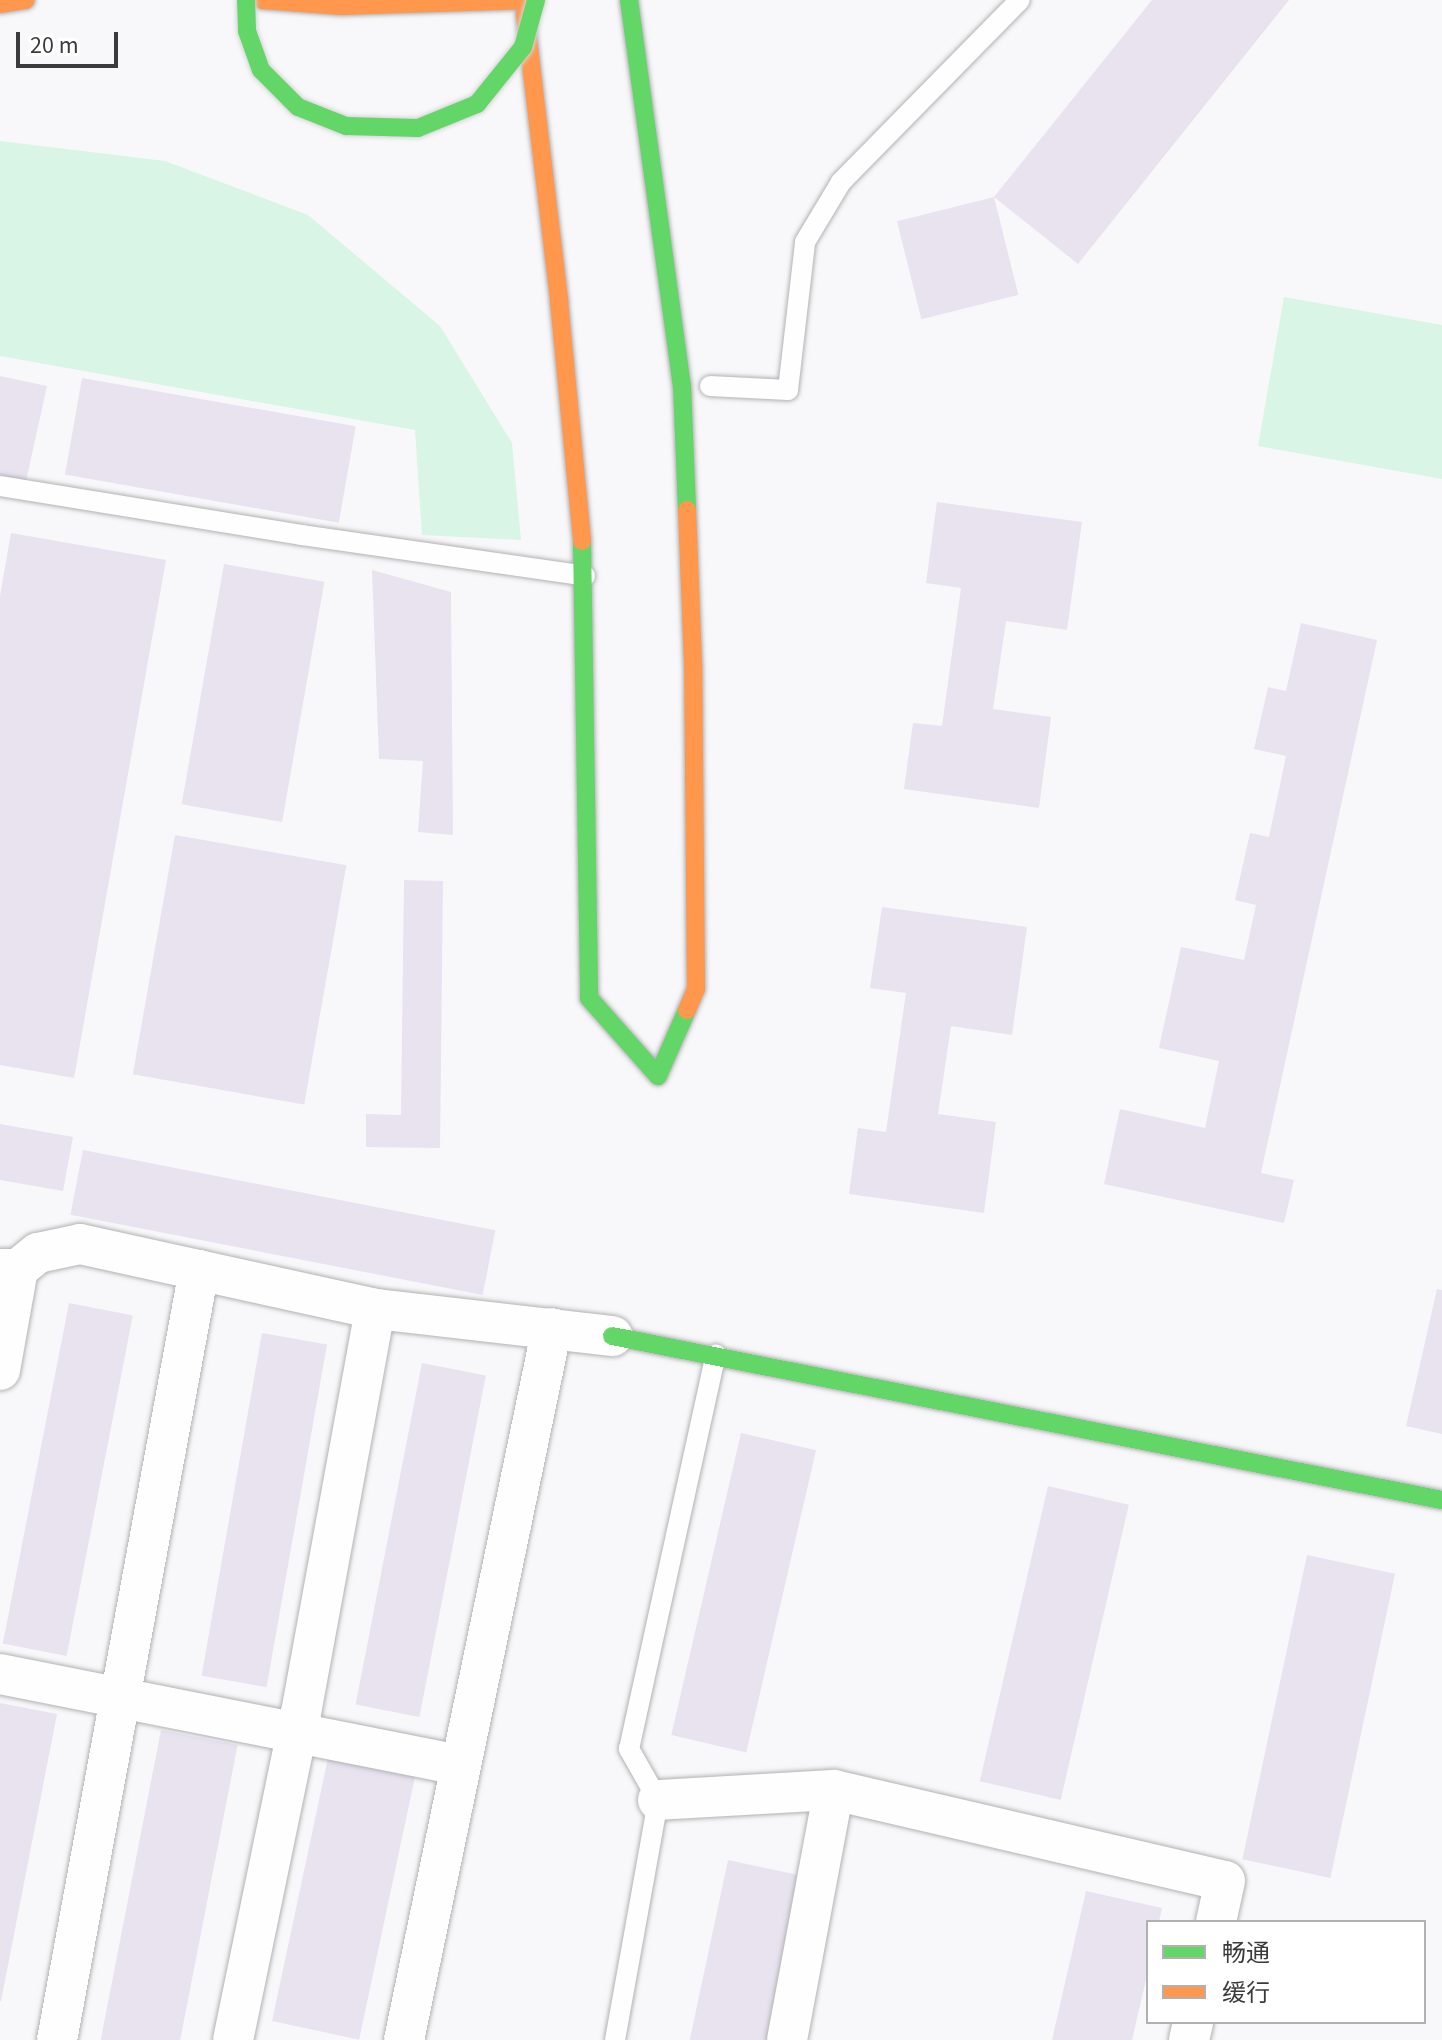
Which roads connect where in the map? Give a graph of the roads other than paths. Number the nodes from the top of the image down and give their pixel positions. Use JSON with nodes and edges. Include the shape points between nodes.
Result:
{"nodes":[{"id":1,"x":26,"y":0,"type":"edge"},
{"id":2,"x":246,"y":0,"type":"edge"},
{"id":3,"x":262,"y":0,"type":"edge"},
{"id":4,"x":629,"y":0,"type":"edge"},
{"id":5,"x":1020,"y":0,"type":"edge"},
{"id":6,"x":528,"y":1,"type":"edge"},
{"id":7,"x":0,"y":4,"type":"edge"},
{"id":8,"x":687,"y":386,"type":"junction"},
{"id":9,"x":0,"y":486,"type":"edge"},
{"id":10,"x":585,"y":576,"type":"junction"},
{"id":11,"x":9,"y":1269,"type":"edge"},
{"id":12,"x":199,"y":1270,"type":"junction"},
{"id":13,"x":375,"y":1309,"type":"junction"},
{"id":14,"x":552,"y":1328,"type":"junction"},
{"id":15,"x":612,"y":1336,"type":"joint"},
{"id":16,"x":716,"y":1354,"type":"junction"},
{"id":17,"x":0,"y":1370,"type":"edge"},
{"id":18,"x":1442,"y":1500,"type":"edge"},
{"id":19,"x":0,"y":1674,"type":"edge"},
{"id":20,"x":120,"y":1697,"type":"junction"},
{"id":21,"x":297,"y":1731,"type":"junction"},
{"id":22,"x":459,"y":1765,"type":"junction"},
{"id":23,"x":834,"y":1790,"type":"junction"},
{"id":24,"x":658,"y":1800,"type":"junction"},
{"id":25,"x":1216,"y":1920,"type":"edge"},
{"id":26,"x":57,"y":2040,"type":"edge"},
{"id":27,"x":233,"y":2040,"type":"edge"},
{"id":28,"x":404,"y":2040,"type":"edge"},
{"id":29,"x":615,"y":2040,"type":"edge"},
{"id":30,"x":787,"y":2040,"type":"edge"}],
"edges":[{"from":1,"to":7,"type":"main road"},
{"from":2,"to":6,"type":"main road","bridge":true,"via":[[247,31],[261,70],[298,107],[346,126],[418,128],[477,104],[523,47]]},
{"from":3,"to":6,"type":"main road","via":[[341,6]]},
{"from":4,"to":8,"type":"main road"},
{"from":5,"to":8,"type":"lane","via":[[841,182],[805,242],[788,390]]},
{"from":6,"to":10,"type":"main road"},
{"from":8,"to":10,"type":"main road","via":[[696,989],[658,1076],[589,998]]},
{"from":9,"to":10,"type":"lane"},
{"from":11,"to":12,"type":"street","via":[[38,1253],[80,1244]]},
{"from":11,"to":17,"type":"street"},
{"from":12,"to":13,"type":"street"},
{"from":12,"to":20,"type":"street"},
{"from":13,"to":14,"type":"street"},
{"from":13,"to":21,"type":"street"},
{"from":14,"to":15,"type":"street"},
{"from":14,"to":22,"type":"street"},
{"from":15,"to":16,"type":"main road"},
{"from":16,"to":18,"type":"main road"},
{"from":16,"to":24,"type":"lane","via":[[629,1749]]},
{"from":19,"to":20,"type":"street"},
{"from":20,"to":21,"type":"street"},
{"from":20,"to":26,"type":"street"},
{"from":21,"to":22,"type":"street"},
{"from":21,"to":27,"type":"street"},
{"from":22,"to":28,"type":"street"},
{"from":23,"to":24,"type":"street"},
{"from":23,"to":25,"type":"street","via":[[1225,1881]]},
{"from":23,"to":30,"type":"street"},
{"from":24,"to":29,"type":"lane"}]}
